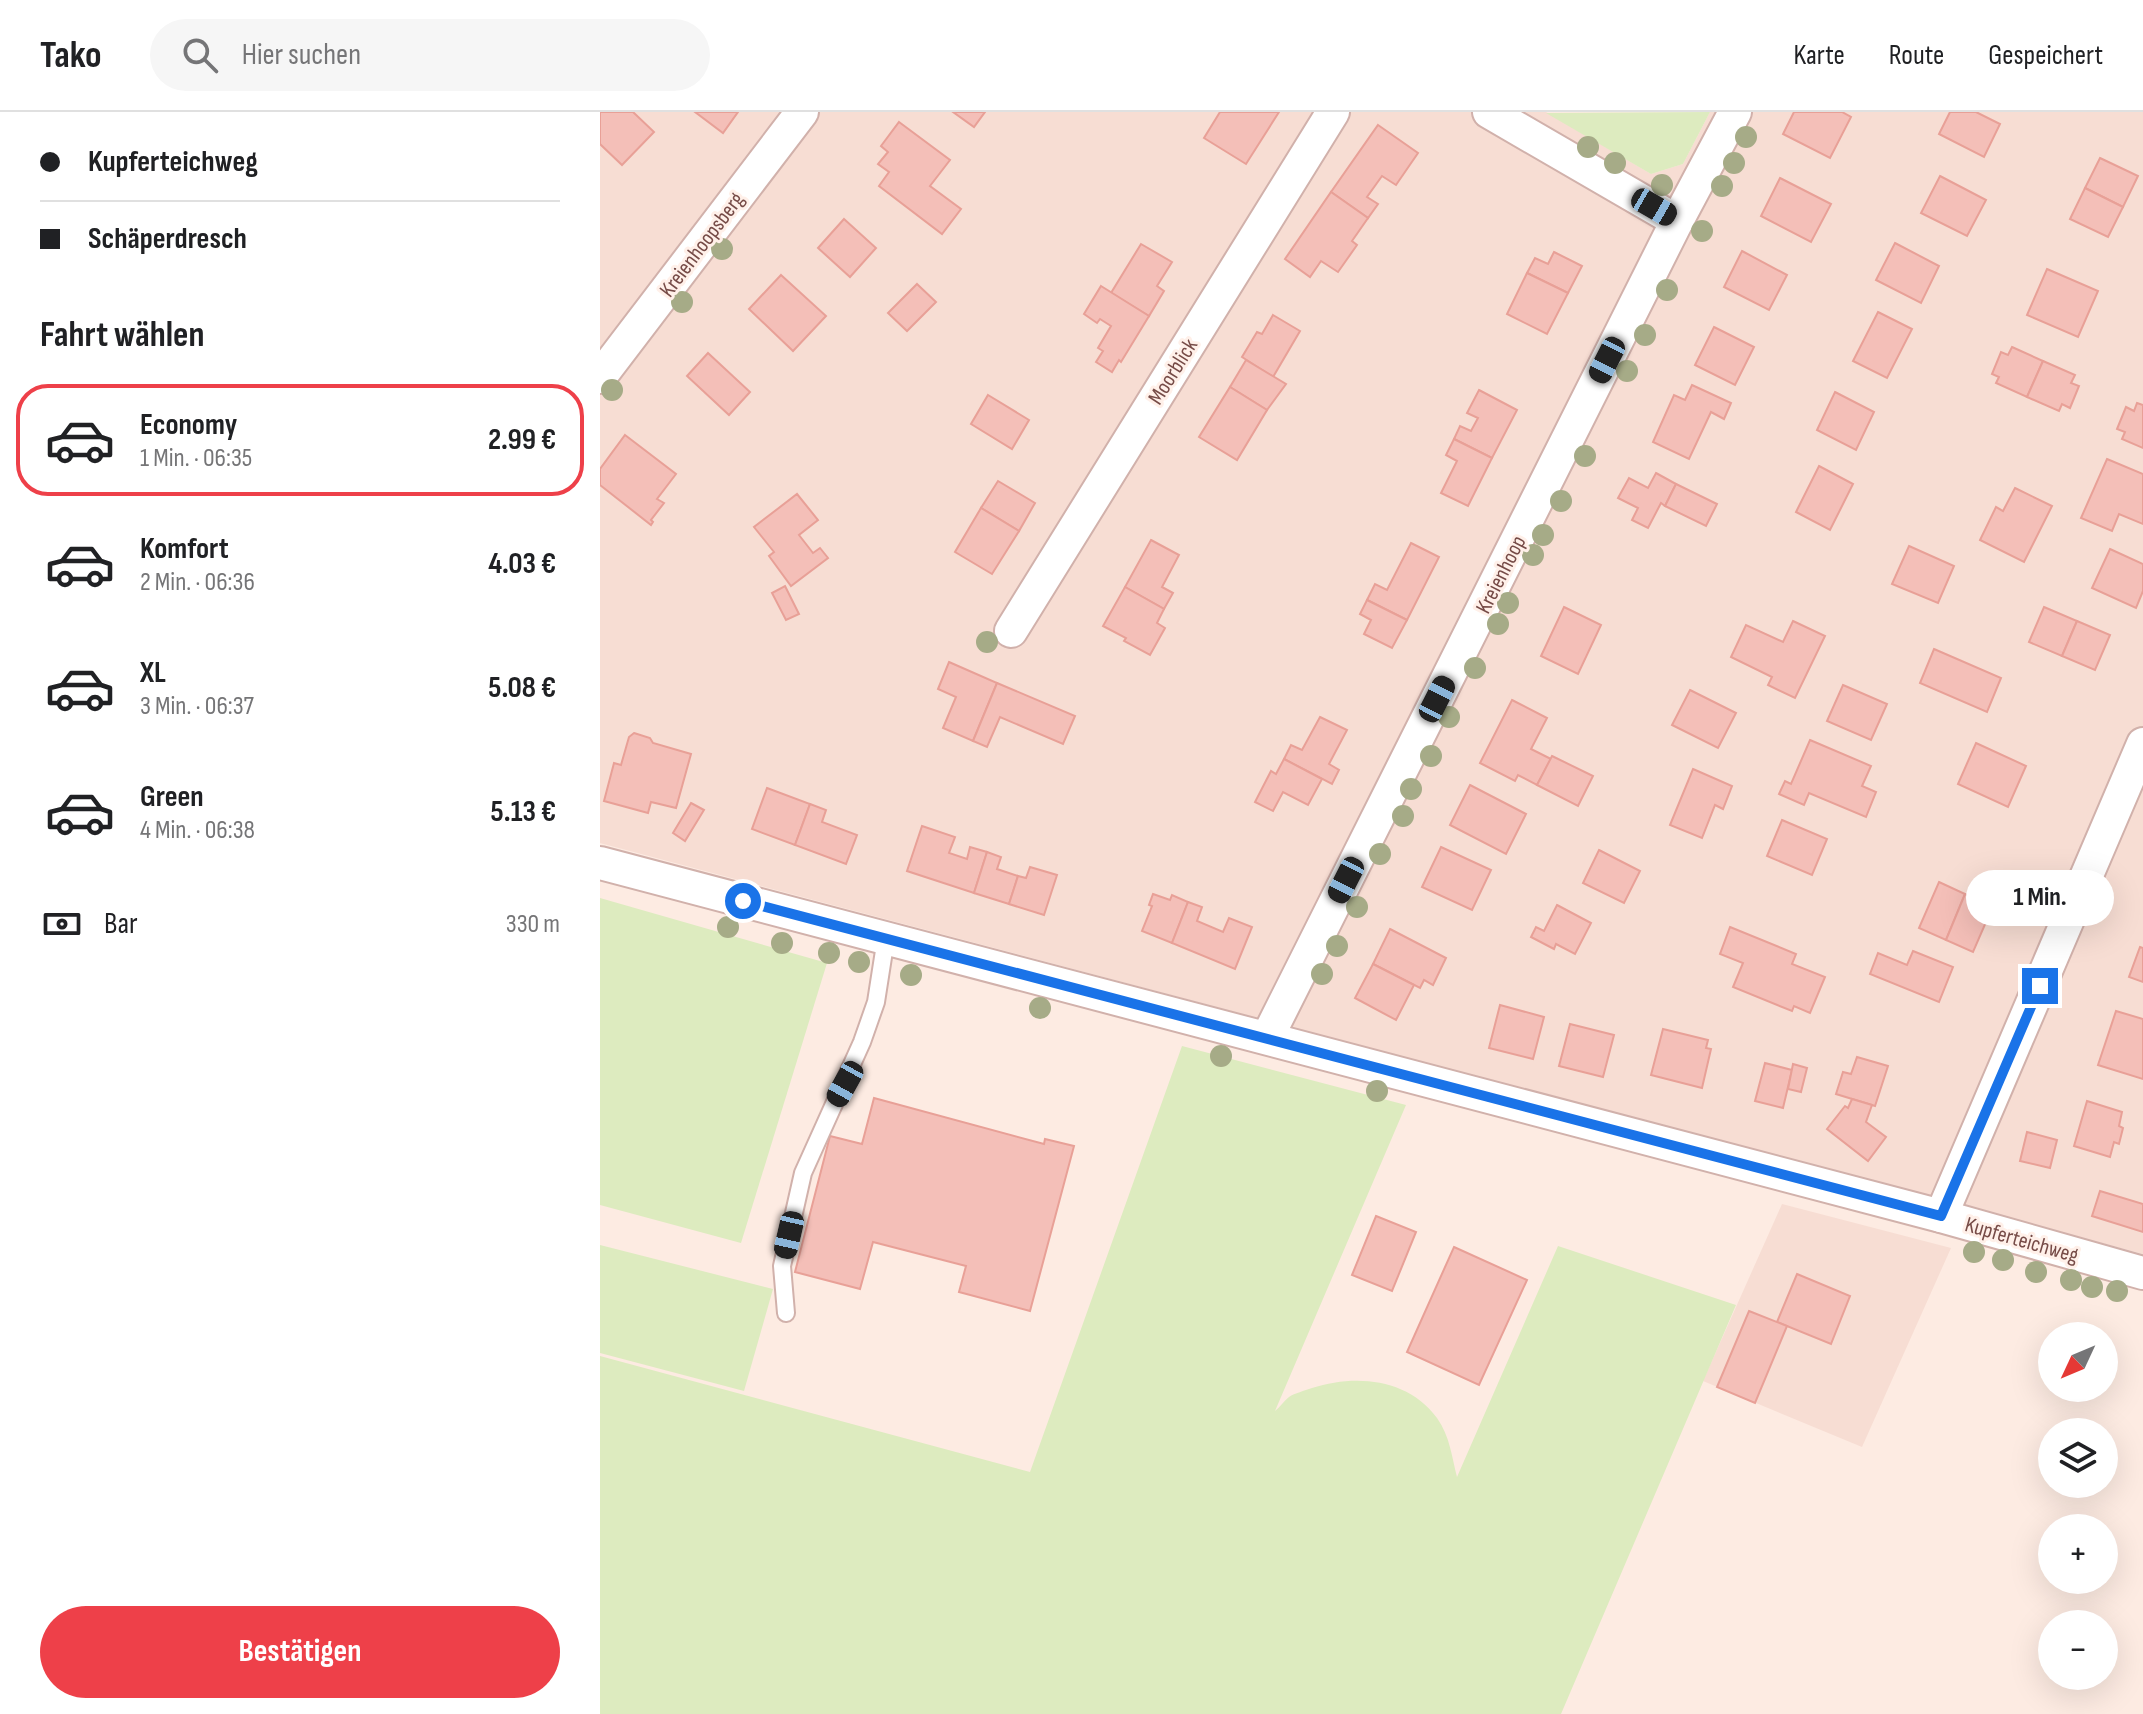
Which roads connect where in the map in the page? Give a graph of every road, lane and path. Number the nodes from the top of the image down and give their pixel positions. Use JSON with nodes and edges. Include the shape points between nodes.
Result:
{"nodes":[{"id":1,"x":802,"y":112,"type":"edge"},
{"id":2,"x":1333,"y":112,"type":"edge"},
{"id":3,"x":1489,"y":112,"type":"edge"},
{"id":4,"x":1735,"y":112,"type":"edge"},
{"id":5,"x":1677,"y":221,"type":"junction"},
{"id":6,"x":600,"y":377,"type":"edge"},
{"id":7,"x":1011,"y":631,"type":"dead end"},
{"id":8,"x":2143,"y":744,"type":"edge"},
{"id":9,"x":600,"y":863,"type":"edge"},
{"id":10,"x":886,"y":938,"type":"junction"},
{"id":11,"x":1267,"y":1038,"type":"junction"},
{"id":12,"x":1941,"y":1216,"type":"junction"},
{"id":13,"x":2143,"y":1273,"type":"edge"},
{"id":14,"x":786,"y":1313,"type":"dead end"}],
"edges":[{"from":1,"to":6,"type":"street","name":"Kreienhoopsberg"},
{"from":2,"to":7,"type":"street","name":"Moorblick"},
{"from":3,"to":5,"type":"street"},
{"from":4,"to":5,"type":"street","name":"Kreienhoop"},
{"from":5,"to":11,"type":"street","name":"Kreienhoop"},
{"from":8,"to":12,"type":"street"},
{"from":9,"to":10,"type":"street","name":"Kupferteichweg"},
{"from":10,"to":11,"type":"street","name":"Kupferteichweg"},
{"from":10,"to":14,"type":"lane","via":[[876,1002],[862,1042],[803,1173],[782,1266]]},
{"from":11,"to":12,"type":"street","name":"Kupferteichweg"},
{"from":12,"to":13,"type":"street","name":"Kupferteichweg"}]}
